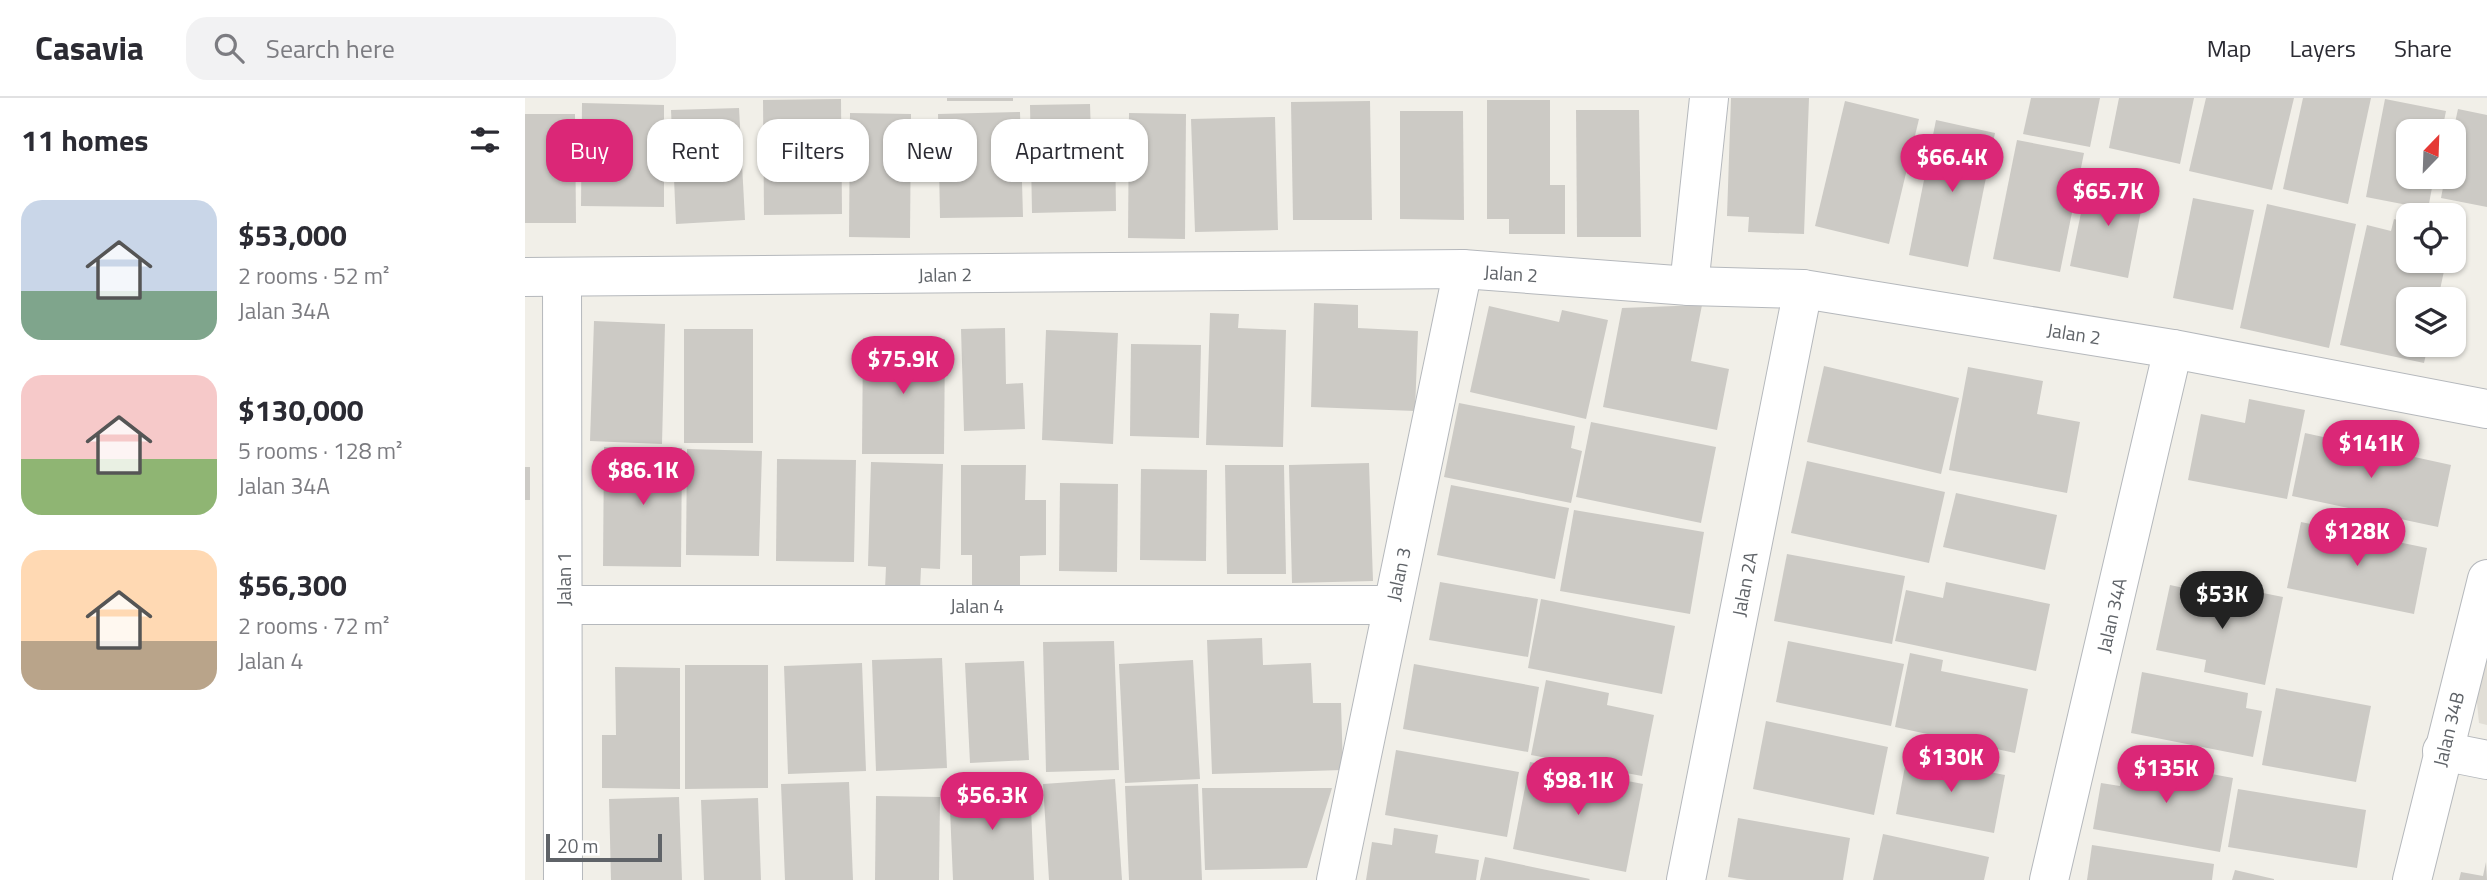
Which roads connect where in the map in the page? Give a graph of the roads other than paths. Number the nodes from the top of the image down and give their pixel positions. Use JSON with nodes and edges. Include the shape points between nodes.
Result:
{"nodes":[{"id":1,"x":1709,"y":98,"type":"edge"},
{"id":2,"x":1463,"y":269,"type":"junction"},
{"id":3,"x":544,"y":277,"type":"edge"},
{"id":4,"x":1689,"y":286,"type":"junction"},
{"id":5,"x":1803,"y":289,"type":"junction"},
{"id":6,"x":2173,"y":349,"type":"junction"},
{"id":7,"x":2487,"y":409,"type":"edge"},
{"id":8,"x":2487,"y":579,"type":"edge"},
{"id":9,"x":1391,"y":605,"type":"junction"},
{"id":10,"x":563,"y":606,"type":"junction"},
{"id":11,"x":2442,"y":751,"type":"junction"},
{"id":12,"x":2487,"y":761,"type":"edge"},
{"id":13,"x":563,"y":880,"type":"edge"},
{"id":14,"x":1336,"y":880,"type":"edge"},
{"id":15,"x":1686,"y":880,"type":"edge"},
{"id":16,"x":2049,"y":880,"type":"edge"},
{"id":17,"x":2412,"y":880,"type":"edge"}],
"edges":[{"from":1,"to":4,"type":"street"},
{"from":2,"to":3,"type":"street","name":"Jalan 2"},
{"from":2,"to":4,"type":"street","name":"Jalan 2"},
{"from":2,"to":9,"type":"street","name":"Jalan 3"},
{"from":3,"to":10,"type":"street","name":"Jalan 1"},
{"from":4,"to":5,"type":"street","name":"Jalan 2"},
{"from":5,"to":6,"type":"street","name":"Jalan 2"},
{"from":5,"to":15,"type":"street","name":"Jalan 2A"},
{"from":6,"to":7,"type":"street","name":"Jalan 2"},
{"from":6,"to":16,"type":"street","name":"Jalan 34A"},
{"from":8,"to":11,"type":"street","name":"Jalan 34B"},
{"from":9,"to":10,"type":"street","name":"Jalan 4"},
{"from":9,"to":14,"type":"street","name":"Jalan 3"},
{"from":10,"to":13,"type":"street","name":"Jalan 1"},
{"from":11,"to":12,"type":"street"},
{"from":11,"to":17,"type":"street","name":"Jalan 34B"}]}
